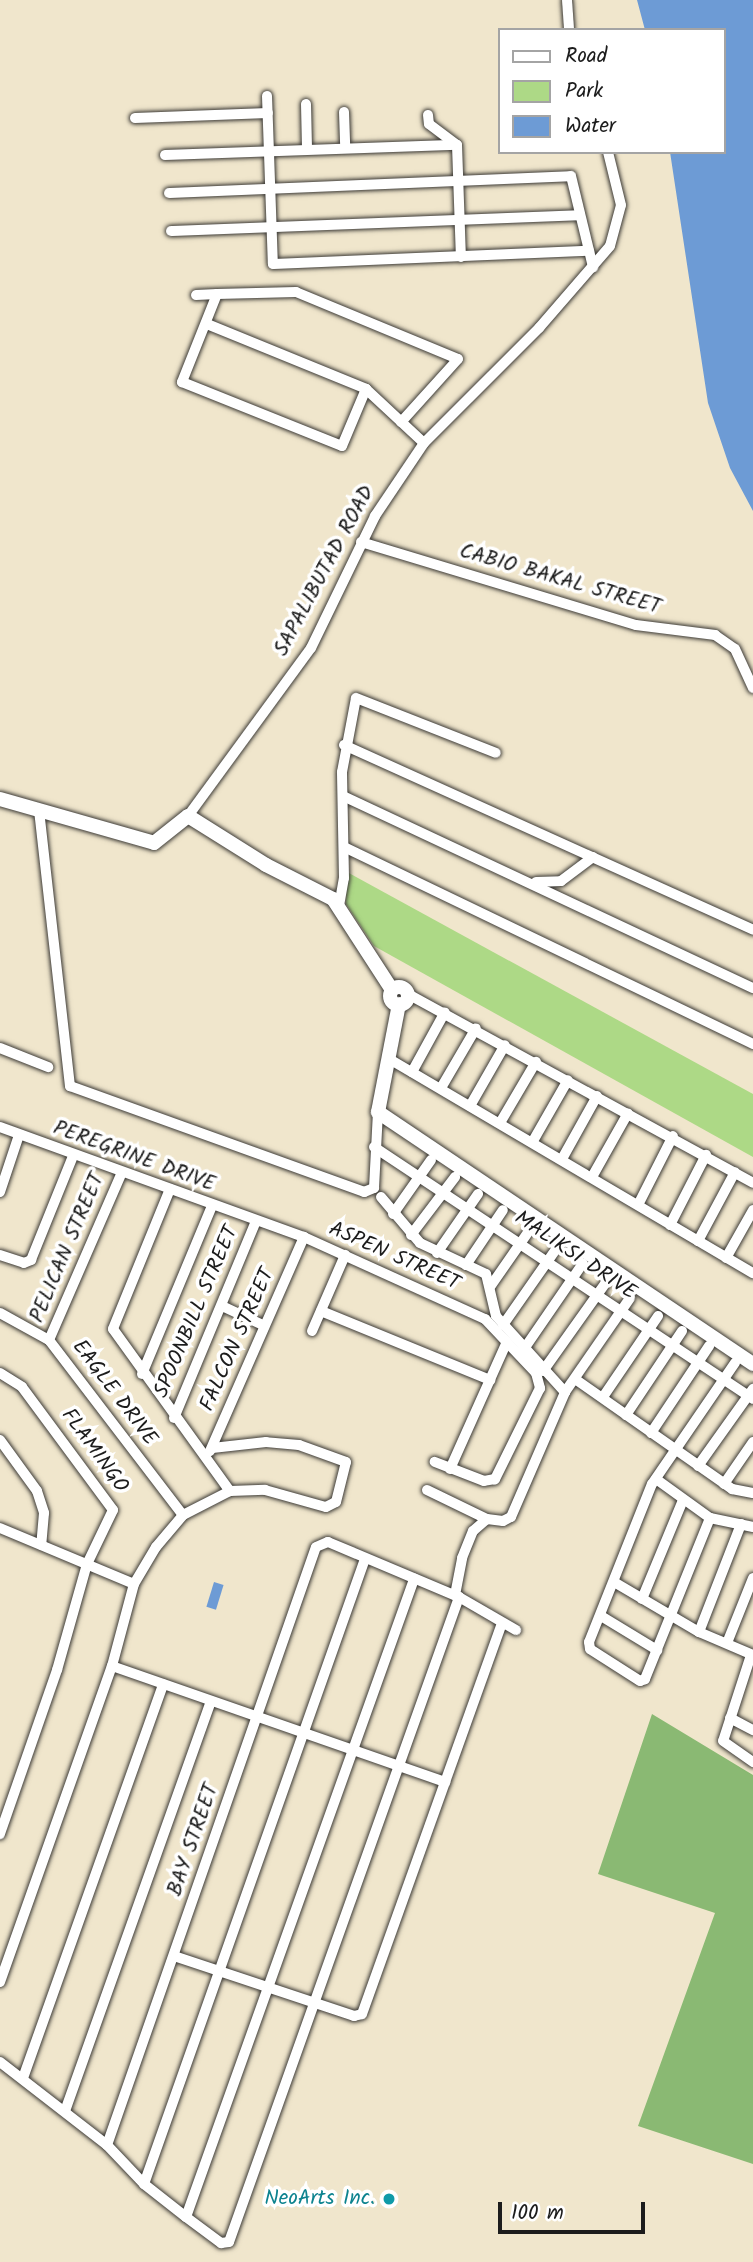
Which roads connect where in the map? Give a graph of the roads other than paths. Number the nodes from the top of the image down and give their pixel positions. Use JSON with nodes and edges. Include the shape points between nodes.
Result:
{"nodes":[{"id":1,"x":566,"y":0,"type":"edge"},
{"id":2,"x":569,"y":28,"type":"edge"},
{"id":3,"x":267,"y":96,"type":"dead end"},
{"id":4,"x":306,"y":104,"type":"dead end"},
{"id":5,"x":344,"y":112,"type":"dead end"},
{"id":6,"x":268,"y":113,"type":"junction"},
{"id":7,"x":428,"y":115,"type":"dead end"},
{"id":8,"x":135,"y":118,"type":"dead end"},
{"id":9,"x":457,"y":145,"type":"junction"},
{"id":10,"x":345,"y":148,"type":"junction"},
{"id":11,"x":307,"y":149,"type":"junction"},
{"id":12,"x":269,"y":151,"type":"junction"},
{"id":13,"x":609,"y":154,"type":"edge"},
{"id":14,"x":164,"y":155,"type":"dead end"},
{"id":15,"x":458,"y":181,"type":"junction"},
{"id":16,"x":271,"y":189,"type":"junction"},
{"id":17,"x":169,"y":192,"type":"dead end"},
{"id":18,"x":580,"y":215,"type":"junction"},
{"id":19,"x":460,"y":219,"type":"junction"},
{"id":20,"x":272,"y":227,"type":"junction"},
{"id":21,"x":171,"y":231,"type":"dead end"},
{"id":22,"x":589,"y":251,"type":"junction"},
{"id":23,"x":461,"y":257,"type":"junction"},
{"id":24,"x":593,"y":267,"type":"junction"},
{"id":25,"x":217,"y":294,"type":"junction"},
{"id":26,"x":196,"y":295,"type":"dead end"},
{"id":27,"x":207,"y":324,"type":"junction"},
{"id":28,"x":366,"y":389,"type":"junction"},
{"id":29,"x":401,"y":422,"type":"junction"},
{"id":30,"x":424,"y":443,"type":"junction"},
{"id":31,"x":361,"y":542,"type":"junction"},
{"id":32,"x":753,"y":688,"type":"edge"},
{"id":33,"x":344,"y":745,"type":"junction"},
{"id":34,"x":496,"y":754,"type":"dead end"},
{"id":35,"x":343,"y":796,"type":"junction"},
{"id":36,"x":0,"y":799,"type":"edge"},
{"id":37,"x":39,"y":810,"type":"junction"},
{"id":38,"x":188,"y":816,"type":"junction"},
{"id":39,"x":344,"y":847,"type":"junction"},
{"id":40,"x":593,"y":857,"type":"junction"},
{"id":41,"x":531,"y":882,"type":"junction"},
{"id":42,"x":339,"y":906,"type":"junction"},
{"id":43,"x":753,"y":930,"type":"edge"},
{"id":44,"x":753,"y":988,"type":"edge"},
{"id":45,"x":403,"y":999,"type":"junction"},
{"id":46,"x":446,"y":1012,"type":"junction"},
{"id":47,"x":476,"y":1028,"type":"junction"},
{"id":48,"x":753,"y":1044,"type":"edge"},
{"id":49,"x":505,"y":1045,"type":"junction"},
{"id":50,"x":0,"y":1048,"type":"edge"},
{"id":51,"x":391,"y":1060,"type":"junction"},
{"id":52,"x":536,"y":1062,"type":"junction"},
{"id":53,"x":48,"y":1067,"type":"dead end"},
{"id":54,"x":412,"y":1072,"type":"junction"},
{"id":55,"x":568,"y":1080,"type":"junction"},
{"id":56,"x":441,"y":1088,"type":"junction"},
{"id":57,"x":597,"y":1096,"type":"junction"},
{"id":58,"x":470,"y":1106,"type":"junction"},
{"id":59,"x":378,"y":1112,"type":"junction"},
{"id":60,"x":628,"y":1113,"type":"junction"},
{"id":61,"x":500,"y":1123,"type":"junction"},
{"id":62,"x":0,"y":1128,"type":"edge"},
{"id":63,"x":19,"y":1135,"type":"junction"},
{"id":64,"x":673,"y":1136,"type":"junction"},
{"id":65,"x":533,"y":1141,"type":"junction"},
{"id":66,"x":374,"y":1147,"type":"junction"},
{"id":67,"x":706,"y":1155,"type":"junction"},
{"id":68,"x":73,"y":1156,"type":"junction"},
{"id":69,"x":562,"y":1159,"type":"junction"},
{"id":70,"x":431,"y":1160,"type":"dead end"},
{"id":71,"x":122,"y":1172,"type":"junction"},
{"id":72,"x":735,"y":1172,"type":"junction"},
{"id":73,"x":421,"y":1175,"type":"junction"},
{"id":74,"x":455,"y":1177,"type":"dead end"},
{"id":75,"x":592,"y":1177,"type":"junction"},
{"id":76,"x":753,"y":1183,"type":"edge"},
{"id":77,"x":170,"y":1189,"type":"junction"},
{"id":78,"x":444,"y":1191,"type":"junction"},
{"id":79,"x":0,"y":1192,"type":"edge"},
{"id":80,"x":478,"y":1194,"type":"dead end"},
{"id":81,"x":381,"y":1197,"type":"dead end"},
{"id":82,"x":639,"y":1203,"type":"junction"},
{"id":83,"x":212,"y":1206,"type":"junction"},
{"id":84,"x":469,"y":1207,"type":"junction"},
{"id":85,"x":503,"y":1210,"type":"dead end"},
{"id":86,"x":753,"y":1210,"type":"edge"},
{"id":87,"x":393,"y":1214,"type":"junction"},
{"id":88,"x":256,"y":1221,"type":"junction"},
{"id":89,"x":494,"y":1224,"type":"junction"},
{"id":90,"x":670,"y":1224,"type":"junction"},
{"id":91,"x":531,"y":1228,"type":"dead end"},
{"id":92,"x":411,"y":1235,"type":"junction"},
{"id":93,"x":304,"y":1237,"type":"junction"},
{"id":94,"x":522,"y":1241,"type":"junction"},
{"id":95,"x":698,"y":1241,"type":"junction"},
{"id":96,"x":559,"y":1245,"type":"dead end"},
{"id":97,"x":437,"y":1253,"type":"junction"},
{"id":98,"x":0,"y":1255,"type":"edge"},
{"id":99,"x":345,"y":1255,"type":"junction"},
{"id":100,"x":726,"y":1258,"type":"junction"},
{"id":101,"x":548,"y":1261,"type":"junction"},
{"id":102,"x":583,"y":1264,"type":"dead end"},
{"id":103,"x":466,"y":1265,"type":"junction"},
{"id":104,"x":753,"y":1273,"type":"edge"},
{"id":105,"x":573,"y":1278,"type":"junction"},
{"id":106,"x":607,"y":1281,"type":"dead end"},
{"id":107,"x":490,"y":1287,"type":"junction"},
{"id":108,"x":598,"y":1294,"type":"junction"},
{"id":109,"x":631,"y":1298,"type":"dead end"},
{"id":110,"x":222,"y":1306,"type":"junction"},
{"id":111,"x":321,"y":1311,"type":"junction"},
{"id":112,"x":622,"y":1311,"type":"junction"},
{"id":113,"x":0,"y":1313,"type":"edge"},
{"id":114,"x":658,"y":1315,"type":"dead end"},
{"id":115,"x":263,"y":1325,"type":"junction"},
{"id":116,"x":503,"y":1325,"type":"junction"},
{"id":117,"x":649,"y":1329,"type":"junction"},
{"id":118,"x":312,"y":1331,"type":"dead end"},
{"id":119,"x":682,"y":1331,"type":"dead end"},
{"id":120,"x":49,"y":1340,"type":"junction"},
{"id":121,"x":506,"y":1343,"type":"junction"},
{"id":122,"x":672,"y":1346,"type":"junction"},
{"id":123,"x":709,"y":1346,"type":"dead end"},
{"id":124,"x":524,"y":1349,"type":"junction"},
{"id":125,"x":698,"y":1363,"type":"junction"},
{"id":126,"x":735,"y":1363,"type":"dead end"},
{"id":127,"x":753,"y":1364,"type":"edge"},
{"id":128,"x":543,"y":1371,"type":"junction"},
{"id":129,"x":0,"y":1373,"type":"edge"},
{"id":130,"x":142,"y":1374,"type":"junction"},
{"id":131,"x":575,"y":1379,"type":"junction"},
{"id":132,"x":490,"y":1380,"type":"junction"},
{"id":133,"x":723,"y":1380,"type":"junction"},
{"id":134,"x":565,"y":1392,"type":"junction"},
{"id":135,"x":751,"y":1395,"type":"edge"},
{"id":136,"x":603,"y":1397,"type":"junction"},
{"id":137,"x":626,"y":1415,"type":"junction"},
{"id":138,"x":174,"y":1418,"type":"junction"},
{"id":139,"x":651,"y":1433,"type":"junction"},
{"id":140,"x":0,"y":1440,"type":"edge"},
{"id":141,"x":753,"y":1442,"type":"edge"},
{"id":142,"x":675,"y":1451,"type":"junction"},
{"id":143,"x":209,"y":1452,"type":"junction"},
{"id":144,"x":435,"y":1462,"type":"dead end"},
{"id":145,"x":698,"y":1466,"type":"junction"},
{"id":146,"x":450,"y":1469,"type":"junction"},
{"id":147,"x":656,"y":1479,"type":"junction"},
{"id":148,"x":724,"y":1484,"type":"junction"},
{"id":149,"x":427,"y":1490,"type":"dead end"},
{"id":150,"x":230,"y":1491,"type":"junction"},
{"id":151,"x":753,"y":1493,"type":"edge"},
{"id":152,"x":684,"y":1500,"type":"junction"},
{"id":153,"x":183,"y":1515,"type":"junction"},
{"id":154,"x":710,"y":1518,"type":"junction"},
{"id":155,"x":487,"y":1519,"type":"junction"},
{"id":156,"x":741,"y":1524,"type":"junction"},
{"id":157,"x":753,"y":1527,"type":"edge"},
{"id":158,"x":0,"y":1528,"type":"edge"},
{"id":159,"x":41,"y":1545,"type":"junction"},
{"id":160,"x":365,"y":1559,"type":"junction"},
{"id":161,"x":87,"y":1564,"type":"junction"},
{"id":162,"x":753,"y":1578,"type":"edge"},
{"id":163,"x":414,"y":1579,"type":"junction"},
{"id":164,"x":614,"y":1582,"type":"junction"},
{"id":165,"x":134,"y":1584,"type":"junction"},
{"id":166,"x":457,"y":1596,"type":"junction"},
{"id":167,"x":642,"y":1599,"type":"junction"},
{"id":168,"x":601,"y":1616,"type":"junction"},
{"id":169,"x":670,"y":1616,"type":"junction"},
{"id":170,"x":502,"y":1623,"type":"junction"},
{"id":171,"x":516,"y":1630,"type":"dead end"},
{"id":172,"x":699,"y":1632,"type":"junction"},
{"id":173,"x":727,"y":1643,"type":"junction"},
{"id":174,"x":657,"y":1650,"type":"junction"},
{"id":175,"x":752,"y":1655,"type":"edge"},
{"id":176,"x":112,"y":1666,"type":"junction"},
{"id":177,"x":163,"y":1684,"type":"junction"},
{"id":178,"x":741,"y":1686,"type":"junction"},
{"id":179,"x":753,"y":1692,"type":"edge"},
{"id":180,"x":211,"y":1701,"type":"junction"},
{"id":181,"x":258,"y":1717,"type":"junction"},
{"id":182,"x":730,"y":1718,"type":"junction"},
{"id":183,"x":753,"y":1730,"type":"edge"},
{"id":184,"x":303,"y":1733,"type":"junction"},
{"id":185,"x":354,"y":1751,"type":"junction"},
{"id":186,"x":753,"y":1762,"type":"edge"},
{"id":187,"x":400,"y":1767,"type":"junction"},
{"id":188,"x":444,"y":1783,"type":"junction"},
{"id":189,"x":0,"y":1834,"type":"edge"},
{"id":190,"x":174,"y":1956,"type":"junction"},
{"id":191,"x":219,"y":1971,"type":"junction"},
{"id":192,"x":0,"y":1982,"type":"edge"},
{"id":193,"x":267,"y":1987,"type":"junction"},
{"id":194,"x":314,"y":2003,"type":"junction"},
{"id":195,"x":0,"y":2062,"type":"edge"},
{"id":196,"x":23,"y":2078,"type":"junction"},
{"id":197,"x":65,"y":2111,"type":"junction"},
{"id":198,"x":107,"y":2145,"type":"junction"},
{"id":199,"x":144,"y":2184,"type":"junction"},
{"id":200,"x":186,"y":2217,"type":"junction"}],
"edges":[{"from":1,"to":2,"type":"street"},
{"from":3,"to":6,"type":"street"},
{"from":4,"to":11,"type":"street"},
{"from":5,"to":10,"type":"street"},
{"from":6,"to":8,"type":"street"},
{"from":6,"to":12,"type":"street"},
{"from":7,"to":9,"type":"street","via":[[429,124]]},
{"from":9,"to":10,"type":"street"},
{"from":9,"to":15,"type":"street"},
{"from":10,"to":11,"type":"street"},
{"from":11,"to":12,"type":"street"},
{"from":12,"to":14,"type":"street"},
{"from":12,"to":16,"type":"street"},
{"from":13,"to":24,"type":"street","name":"SAPALIBUTAD ROAD","via":[[620,191],[620,217],[610,246]]},
{"from":15,"to":16,"type":"street"},
{"from":15,"to":18,"type":"street","via":[[571,176]]},
{"from":15,"to":19,"type":"street"},
{"from":16,"to":17,"type":"street"},
{"from":16,"to":20,"type":"street"},
{"from":18,"to":19,"type":"street"},
{"from":18,"to":22,"type":"street"},
{"from":19,"to":20,"type":"street"},
{"from":19,"to":23,"type":"street"},
{"from":20,"to":21,"type":"street"},
{"from":20,"to":23,"type":"street","via":[[273,264]]},
{"from":22,"to":23,"type":"street"},
{"from":22,"to":24,"type":"street"},
{"from":24,"to":30,"type":"street","name":"SAPALIBUTAD ROAD"},
{"from":25,"to":26,"type":"street"},
{"from":25,"to":27,"type":"street"},
{"from":25,"to":29,"type":"street","via":[[296,292],[458,359]]},
{"from":27,"to":28,"type":"street"},
{"from":27,"to":28,"type":"street","via":[[182,382],[342,446]]},
{"from":28,"to":29,"type":"street"},
{"from":29,"to":30,"type":"street"},
{"from":30,"to":31,"type":"street","name":"SAPALIBUTAD ROAD"},
{"from":31,"to":32,"type":"street","name":"CABIO BAKAL STREET","via":[[636,625],[715,635],[728,641]]},
{"from":31,"to":38,"type":"street","name":"SAPALIBUTAD ROAD","via":[[311,648]]},
{"from":33,"to":34,"type":"street","via":[[356,698]]},
{"from":33,"to":35,"type":"street"},
{"from":33,"to":40,"type":"street"},
{"from":35,"to":39,"type":"street"},
{"from":35,"to":41,"type":"street"},
{"from":36,"to":37,"type":"street","name":"SAPALIBUTAD ROAD"},
{"from":37,"to":38,"type":"street","name":"SAPALIBUTAD ROAD","via":[[112,835],[154,843]]},
{"from":37,"to":66,"type":"street","via":[[70,1086],[364,1192],[374,1188]]},
{"from":38,"to":42,"type":"street"},
{"from":39,"to":42,"type":"street"},
{"from":39,"to":48,"type":"street"},
{"from":40,"to":41,"type":"street","via":[[561,881]]},
{"from":40,"to":43,"type":"street"},
{"from":41,"to":44,"type":"street"},
{"from":42,"to":45,"type":"street","via":[[392,990],[402,987]]},
{"from":45,"to":46,"type":"street"},
{"from":45,"to":51,"type":"street"},
{"from":46,"to":47,"type":"street"},
{"from":46,"to":54,"type":"street"},
{"from":47,"to":49,"type":"street"},
{"from":47,"to":56,"type":"street"},
{"from":49,"to":52,"type":"street"},
{"from":49,"to":58,"type":"street"},
{"from":50,"to":53,"type":"street"},
{"from":51,"to":54,"type":"street"},
{"from":51,"to":59,"type":"street"},
{"from":52,"to":55,"type":"street"},
{"from":52,"to":61,"type":"street"},
{"from":54,"to":56,"type":"street"},
{"from":55,"to":57,"type":"street"},
{"from":55,"to":65,"type":"street"},
{"from":56,"to":58,"type":"street"},
{"from":57,"to":60,"type":"street"},
{"from":57,"to":69,"type":"street"},
{"from":58,"to":61,"type":"street"},
{"from":59,"to":66,"type":"street"},
{"from":59,"to":127,"type":"street"},
{"from":60,"to":64,"type":"street"},
{"from":60,"to":75,"type":"street"},
{"from":61,"to":65,"type":"street"},
{"from":62,"to":63,"type":"street","name":"PEREGRINE DRIVE"},
{"from":63,"to":68,"type":"street","name":"PEREGRINE DRIVE"},
{"from":63,"to":79,"type":"street"},
{"from":64,"to":67,"type":"street"},
{"from":64,"to":82,"type":"street"},
{"from":65,"to":69,"type":"street"},
{"from":66,"to":73,"type":"street","name":"MALIKSI DRIVE"},
{"from":67,"to":72,"type":"street"},
{"from":67,"to":90,"type":"street"},
{"from":68,"to":71,"type":"street","name":"PEREGRINE DRIVE"},
{"from":68,"to":98,"type":"street","via":[[31,1260],[24,1264]]},
{"from":69,"to":75,"type":"street"},
{"from":70,"to":73,"type":"street"},
{"from":71,"to":77,"type":"street","name":"PEREGRINE DRIVE"},
{"from":71,"to":120,"type":"street","name":"PELICAN STREET"},
{"from":72,"to":76,"type":"street"},
{"from":72,"to":95,"type":"street"},
{"from":73,"to":78,"type":"street","name":"MALIKSI DRIVE"},
{"from":73,"to":87,"type":"street"},
{"from":74,"to":78,"type":"street"},
{"from":75,"to":82,"type":"street"},
{"from":77,"to":83,"type":"street","name":"PEREGRINE DRIVE"},
{"from":77,"to":130,"type":"street","via":[[113,1324],[114,1334]]},
{"from":78,"to":84,"type":"street","name":"MALIKSI DRIVE"},
{"from":78,"to":92,"type":"street"},
{"from":80,"to":84,"type":"street"},
{"from":81,"to":87,"type":"street"},
{"from":82,"to":90,"type":"street"},
{"from":83,"to":88,"type":"street","name":"PEREGRINE DRIVE"},
{"from":83,"to":130,"type":"street"},
{"from":84,"to":89,"type":"street","name":"MALIKSI DRIVE"},
{"from":84,"to":97,"type":"street"},
{"from":85,"to":89,"type":"street"},
{"from":86,"to":100,"type":"street"},
{"from":87,"to":92,"type":"street"},
{"from":88,"to":93,"type":"street","name":"ASPEN STREET"},
{"from":88,"to":110,"type":"street","name":"SPOONBILL STREET"},
{"from":89,"to":94,"type":"street","name":"MALIKSI DRIVE"},
{"from":89,"to":103,"type":"street"},
{"from":90,"to":95,"type":"street"},
{"from":91,"to":94,"type":"street"},
{"from":92,"to":97,"type":"street"},
{"from":93,"to":99,"type":"street","name":"ASPEN STREET"},
{"from":93,"to":115,"type":"street","name":"FALCON STREET"},
{"from":94,"to":101,"type":"street","name":"MALIKSI DRIVE"},
{"from":94,"to":107,"type":"street"},
{"from":95,"to":100,"type":"street"},
{"from":96,"to":101,"type":"street"},
{"from":97,"to":103,"type":"street"},
{"from":99,"to":111,"type":"street"},
{"from":99,"to":121,"type":"street","name":"ASPEN STREET","via":[[485,1319]]},
{"from":100,"to":104,"type":"street"},
{"from":101,"to":105,"type":"street","name":"MALIKSI DRIVE"},
{"from":101,"to":116,"type":"street"},
{"from":102,"to":105,"type":"street"},
{"from":103,"to":107,"type":"street","via":[[486,1274]]},
{"from":105,"to":108,"type":"street","name":"MALIKSI DRIVE"},
{"from":105,"to":124,"type":"street"},
{"from":106,"to":108,"type":"street"},
{"from":107,"to":116,"type":"street","via":[[494,1312]]},
{"from":108,"to":112,"type":"street","name":"MALIKSI DRIVE"},
{"from":108,"to":128,"type":"street"},
{"from":109,"to":112,"type":"street"},
{"from":110,"to":115,"type":"street"},
{"from":110,"to":138,"type":"street","name":"SPOONBILL STREET"},
{"from":111,"to":118,"type":"street"},
{"from":111,"to":132,"type":"street"},
{"from":112,"to":117,"type":"street","name":"MALIKSI DRIVE"},
{"from":112,"to":131,"type":"street"},
{"from":113,"to":120,"type":"street","name":"EAGLE DRIVE"},
{"from":114,"to":117,"type":"street"},
{"from":115,"to":143,"type":"street","name":"FALCON STREET"},
{"from":116,"to":124,"type":"street"},
{"from":117,"to":122,"type":"street","name":"MALIKSI DRIVE"},
{"from":117,"to":136,"type":"street"},
{"from":119,"to":122,"type":"street"},
{"from":120,"to":153,"type":"street","name":"EAGLE DRIVE"},
{"from":121,"to":132,"type":"street"},
{"from":121,"to":146,"type":"street","name":"ASPEN STREET","via":[[536,1373],[540,1388],[495,1479],[484,1481]]},
{"from":122,"to":125,"type":"street","name":"MALIKSI DRIVE"},
{"from":122,"to":137,"type":"street"},
{"from":123,"to":125,"type":"street"},
{"from":124,"to":128,"type":"street"},
{"from":125,"to":133,"type":"street","name":"MALIKSI DRIVE"},
{"from":125,"to":139,"type":"street"},
{"from":126,"to":133,"type":"street"},
{"from":128,"to":134,"type":"street"},
{"from":129,"to":161,"type":"street","name":"FLAMINGO","via":[[22,1387],[111,1502],[112,1516]]},
{"from":130,"to":138,"type":"street"},
{"from":131,"to":134,"type":"street"},
{"from":131,"to":136,"type":"street"},
{"from":132,"to":146,"type":"street"},
{"from":133,"to":135,"type":"street","name":"MALIKSI DRIVE"},
{"from":133,"to":142,"type":"street"},
{"from":134,"to":155,"type":"street","via":[[510,1517]]},
{"from":135,"to":145,"type":"street"},
{"from":136,"to":137,"type":"street"},
{"from":137,"to":139,"type":"street"},
{"from":138,"to":143,"type":"street"},
{"from":139,"to":142,"type":"street"},
{"from":140,"to":159,"type":"street","via":[[37,1490],[44,1513]]},
{"from":141,"to":148,"type":"street"},
{"from":142,"to":145,"type":"street"},
{"from":142,"to":147,"type":"street"},
{"from":143,"to":150,"type":"street"},
{"from":143,"to":150,"type":"street","via":[[266,1442],[299,1445],[346,1462],[332,1506],[265,1490]]},
{"from":144,"to":146,"type":"street"},
{"from":145,"to":148,"type":"street"},
{"from":147,"to":152,"type":"street"},
{"from":147,"to":164,"type":"street"},
{"from":148,"to":151,"type":"street"},
{"from":149,"to":155,"type":"street"},
{"from":150,"to":153,"type":"street"},
{"from":152,"to":154,"type":"street"},
{"from":152,"to":167,"type":"street"},
{"from":153,"to":165,"type":"street"},
{"from":154,"to":156,"type":"street"},
{"from":154,"to":169,"type":"street"},
{"from":155,"to":166,"type":"street","via":[[467,1543]]},
{"from":156,"to":157,"type":"street"},
{"from":156,"to":172,"type":"street"},
{"from":158,"to":159,"type":"street"},
{"from":159,"to":161,"type":"street"},
{"from":160,"to":163,"type":"street"},
{"from":160,"to":181,"type":"street","name":"BAY STREET","via":[[328,1542],[317,1547]]},
{"from":160,"to":184,"type":"street"},
{"from":161,"to":165,"type":"street"},
{"from":161,"to":189,"type":"street","name":"FLAMINGO","via":[[57,1670]]},
{"from":162,"to":173,"type":"street"},
{"from":163,"to":166,"type":"street"},
{"from":163,"to":185,"type":"street"},
{"from":164,"to":167,"type":"street"},
{"from":164,"to":168,"type":"street"},
{"from":165,"to":176,"type":"street"},
{"from":166,"to":170,"type":"street"},
{"from":166,"to":187,"type":"street"},
{"from":167,"to":169,"type":"street"},
{"from":168,"to":174,"type":"street"},
{"from":168,"to":174,"type":"street","via":[[590,1650],[640,1681]]},
{"from":169,"to":172,"type":"street"},
{"from":169,"to":174,"type":"street"},
{"from":170,"to":171,"type":"street"},
{"from":170,"to":188,"type":"street"},
{"from":172,"to":173,"type":"street"},
{"from":173,"to":175,"type":"street"},
{"from":175,"to":178,"type":"street"},
{"from":176,"to":177,"type":"street"},
{"from":176,"to":192,"type":"street"},
{"from":177,"to":180,"type":"street"},
{"from":177,"to":196,"type":"street"},
{"from":178,"to":179,"type":"street"},
{"from":178,"to":182,"type":"street"},
{"from":180,"to":181,"type":"street"},
{"from":180,"to":197,"type":"street"},
{"from":181,"to":184,"type":"street"},
{"from":181,"to":190,"type":"street","name":"BAY STREET"},
{"from":182,"to":183,"type":"street"},
{"from":182,"to":186,"type":"street","via":[[723,1744]]},
{"from":184,"to":185,"type":"street"},
{"from":184,"to":191,"type":"street"},
{"from":185,"to":187,"type":"street"},
{"from":185,"to":193,"type":"street"},
{"from":187,"to":188,"type":"street"},
{"from":187,"to":194,"type":"street"},
{"from":188,"to":194,"type":"street","via":[[362,2014],[354,2016]]},
{"from":190,"to":191,"type":"street"},
{"from":190,"to":198,"type":"street","name":"BAY STREET"},
{"from":191,"to":193,"type":"street"},
{"from":191,"to":199,"type":"street"},
{"from":193,"to":194,"type":"street"},
{"from":193,"to":200,"type":"street"},
{"from":194,"to":200,"type":"street","via":[[229,2242],[221,2243]]},
{"from":195,"to":196,"type":"street"},
{"from":196,"to":197,"type":"street"},
{"from":197,"to":198,"type":"street"},
{"from":198,"to":199,"type":"street"},
{"from":199,"to":200,"type":"street"}]}
